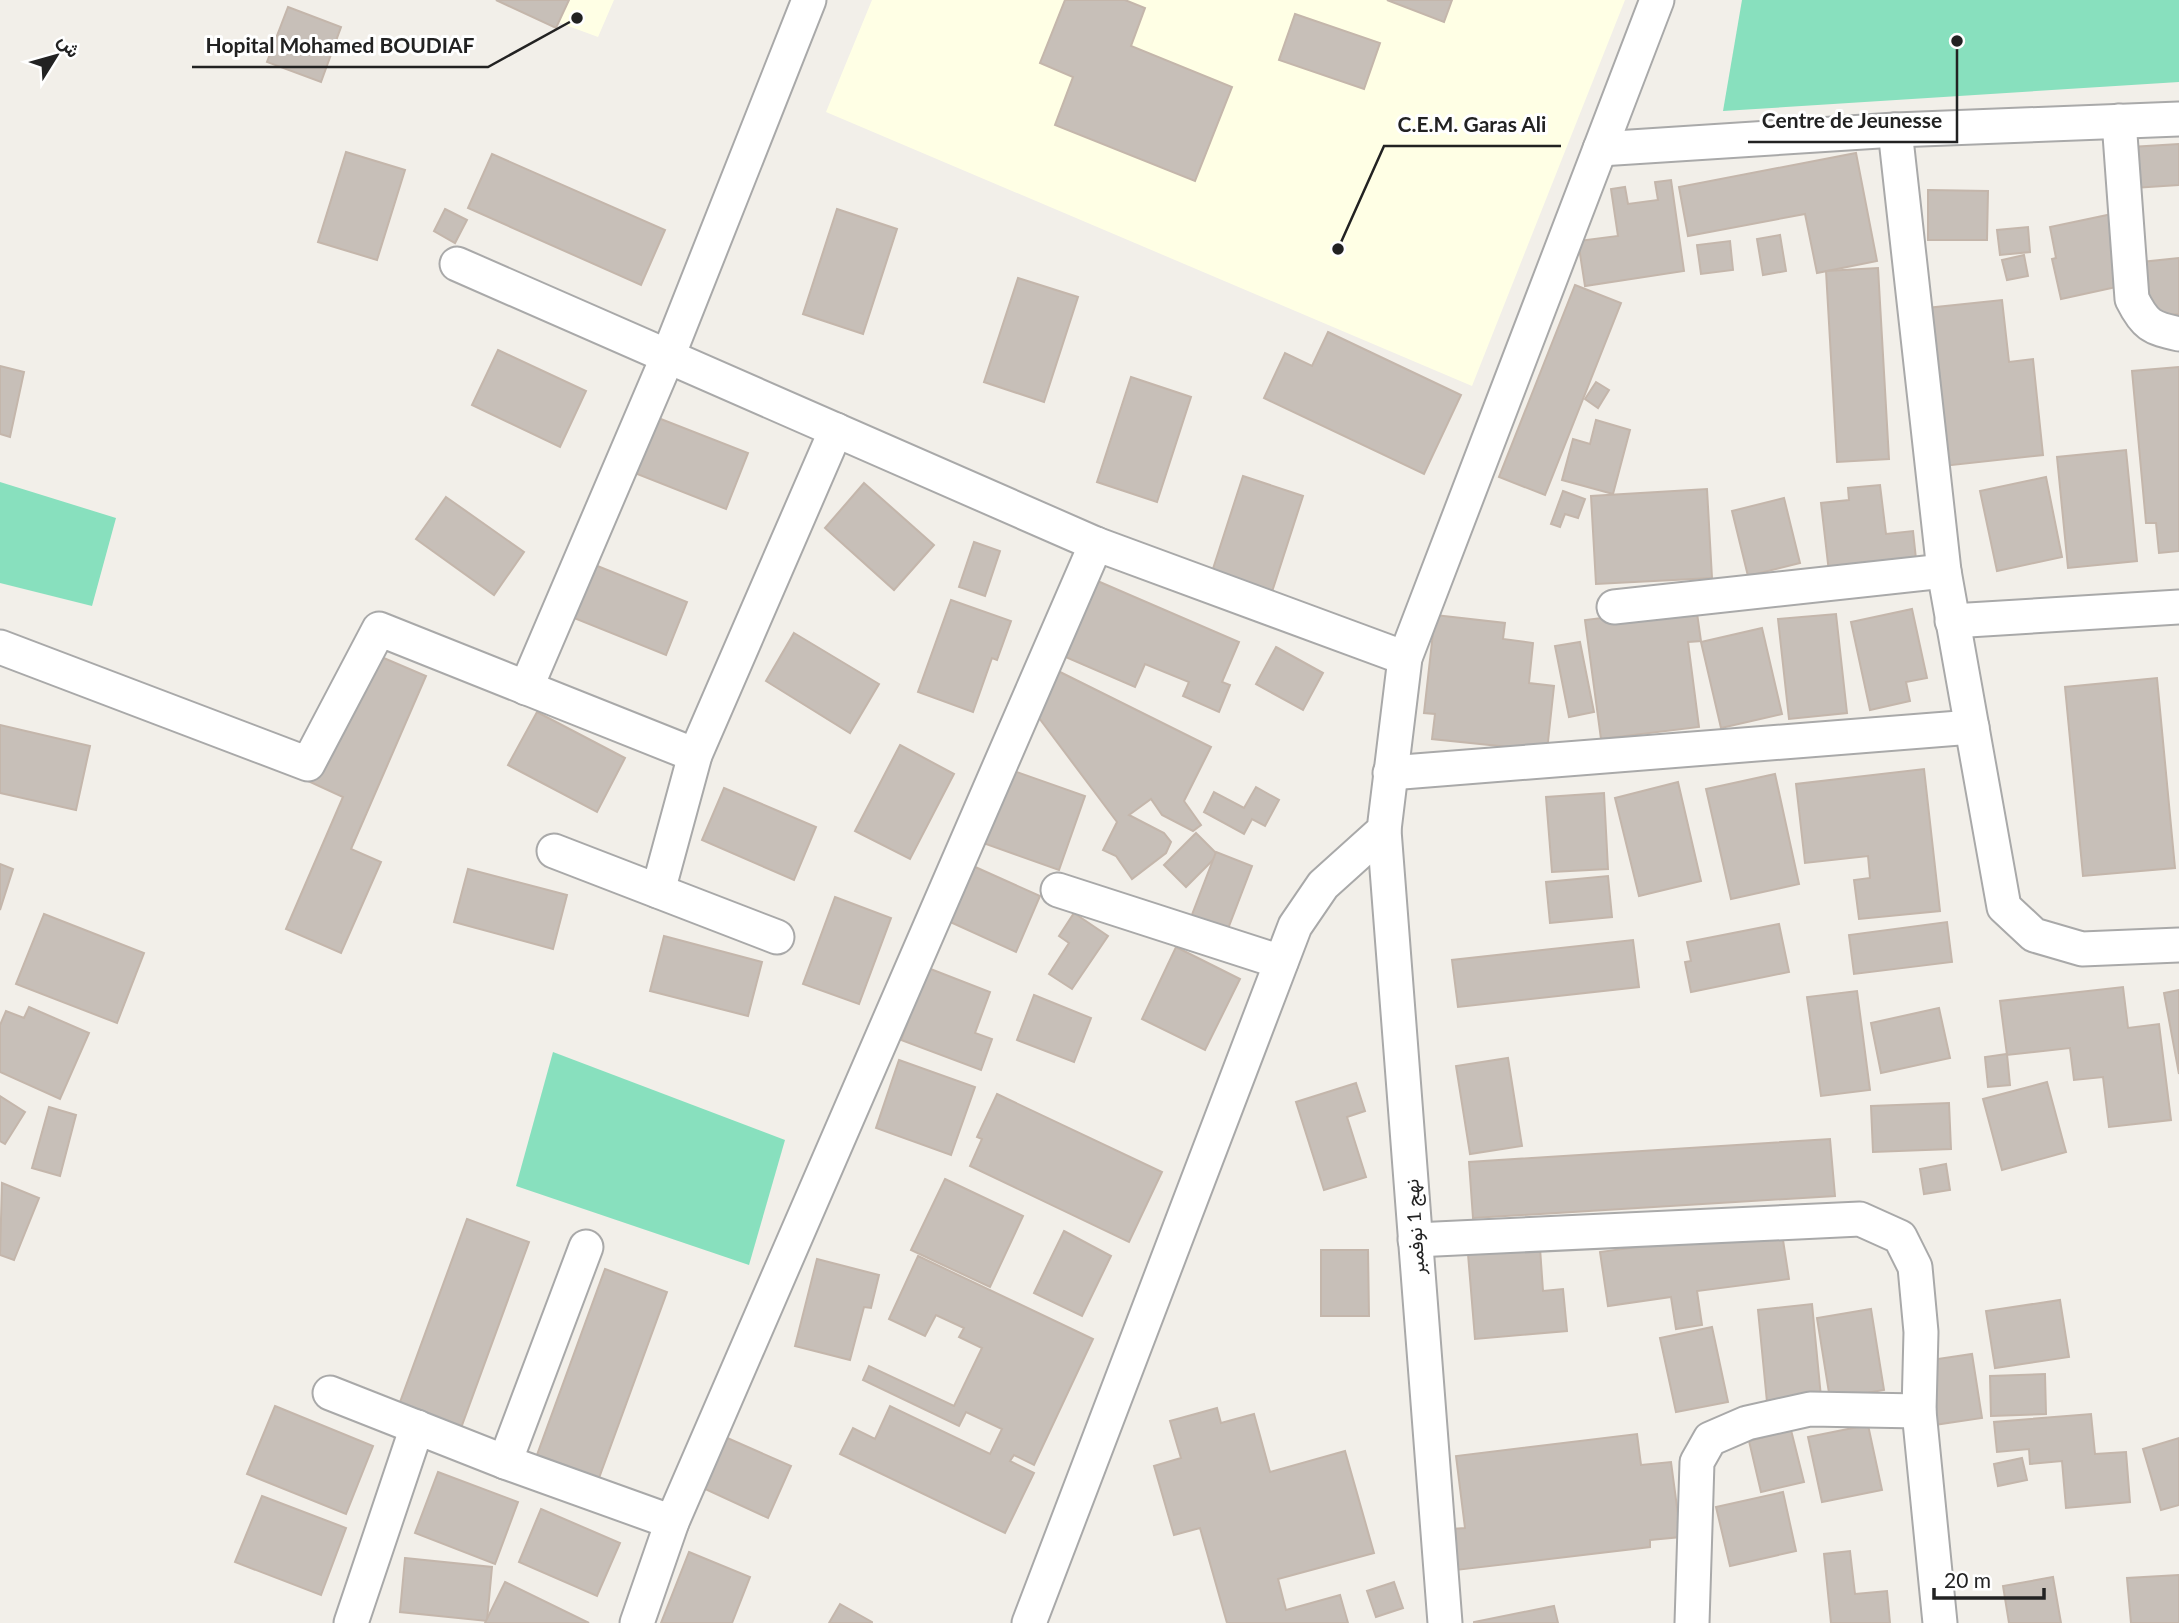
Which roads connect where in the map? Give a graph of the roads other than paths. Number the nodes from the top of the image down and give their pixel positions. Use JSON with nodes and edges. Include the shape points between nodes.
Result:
{"nodes":[{"id":1,"x":809,"y":0,"type":"edge"},
{"id":2,"x":1657,"y":0,"type":"edge"},
{"id":3,"x":2179,"y":119,"type":"edge"},
{"id":4,"x":2119,"y":121,"type":"junction"},
{"id":5,"x":1895,"y":130,"type":"junction"},
{"id":6,"x":1600,"y":149,"type":"junction"},
{"id":7,"x":457,"y":264,"type":"dead end"},
{"id":8,"x":2179,"y":334,"type":"edge"},
{"id":9,"x":668,"y":356,"type":"junction"},
{"id":10,"x":836,"y":430,"type":"junction"},
{"id":11,"x":1096,"y":544,"type":"junction"},
{"id":12,"x":1944,"y":571,"type":"junction"},
{"id":13,"x":1614,"y":607,"type":"dead end"},
{"id":14,"x":2179,"y":607,"type":"edge"},
{"id":15,"x":1952,"y":621,"type":"junction"},
{"id":16,"x":0,"y":647,"type":"edge"},
{"id":17,"x":1405,"y":657,"type":"junction"},
{"id":18,"x":526,"y":688,"type":"junction"},
{"id":19,"x":1972,"y":727,"type":"junction"},
{"id":20,"x":695,"y":755,"type":"junction"},
{"id":21,"x":1390,"y":773,"type":"junction"},
{"id":22,"x":1384,"y":831,"type":"junction"},
{"id":23,"x":554,"y":851,"type":"dead end"},
{"id":24,"x":1058,"y":890,"type":"dead end"},
{"id":25,"x":658,"y":891,"type":"junction"},
{"id":26,"x":777,"y":937,"type":"dead end"},
{"id":27,"x":2179,"y":945,"type":"edge"},
{"id":28,"x":1281,"y":962,"type":"junction"},
{"id":29,"x":1415,"y":1240,"type":"junction"},
{"id":30,"x":586,"y":1247,"type":"dead end"},
{"id":31,"x":330,"y":1393,"type":"dead end"},
{"id":32,"x":1919,"y":1411,"type":"junction"},
{"id":33,"x":417,"y":1427,"type":"junction"},
{"id":34,"x":505,"y":1462,"type":"junction"},
{"id":35,"x":673,"y":1522,"type":"junction"},
{"id":36,"x":351,"y":1623,"type":"edge"},
{"id":37,"x":637,"y":1623,"type":"edge"},
{"id":38,"x":1029,"y":1623,"type":"edge"},
{"id":39,"x":1445,"y":1623,"type":"edge"},
{"id":40,"x":1692,"y":1623,"type":"edge"},
{"id":41,"x":1940,"y":1623,"type":"edge"}],
"edges":[{"from":1,"to":9,"type":"street"},
{"from":2,"to":6,"type":"street","name":"نهج 1 نوفمبر"},
{"from":3,"to":4,"type":"street"},
{"from":4,"to":5,"type":"street"},
{"from":4,"to":8,"type":"street","via":[[2132,299],[2143,321]]},
{"from":5,"to":6,"type":"street"},
{"from":5,"to":12,"type":"street"},
{"from":6,"to":17,"type":"street","name":"نهج 1 نوفمبر"},
{"from":7,"to":9,"type":"street"},
{"from":9,"to":10,"type":"street"},
{"from":9,"to":18,"type":"street"},
{"from":10,"to":11,"type":"street"},
{"from":10,"to":20,"type":"street"},
{"from":11,"to":17,"type":"street"},
{"from":11,"to":35,"type":"street"},
{"from":12,"to":13,"type":"street"},
{"from":12,"to":15,"type":"street"},
{"from":14,"to":15,"type":"street"},
{"from":15,"to":19,"type":"street"},
{"from":16,"to":18,"type":"street","via":[[308,764],[379,629]]},
{"from":17,"to":21,"type":"street","name":"نهج 1 نوفمبر"},
{"from":18,"to":20,"type":"street"},
{"from":19,"to":21,"type":"street"},
{"from":19,"to":27,"type":"street","via":[[2004,907],[2034,934],[2082,948]]},
{"from":20,"to":25,"type":"street"},
{"from":21,"to":22,"type":"street","name":"نهج 1 نوفمبر"},
{"from":22,"to":28,"type":"street","via":[[1323,885],[1295,926]]},
{"from":22,"to":29,"type":"street","name":"نهج 1 نوفمبر"},
{"from":23,"to":25,"type":"street"},
{"from":24,"to":28,"type":"street"},
{"from":25,"to":26,"type":"street"},
{"from":28,"to":38,"type":"street"},
{"from":29,"to":32,"type":"street","via":[[1860,1219],[1900,1237],[1915,1267],[1921,1332]]},
{"from":29,"to":39,"type":"street","name":"نهج 1 نوفمبر"},
{"from":30,"to":34,"type":"street"},
{"from":31,"to":33,"type":"street"},
{"from":32,"to":40,"type":"street","via":[[1810,1409],[1747,1423],[1710,1439],[1697,1462]]},
{"from":32,"to":41,"type":"street"},
{"from":33,"to":34,"type":"street"},
{"from":33,"to":36,"type":"street"},
{"from":34,"to":35,"type":"street"},
{"from":35,"to":37,"type":"street"}]}
